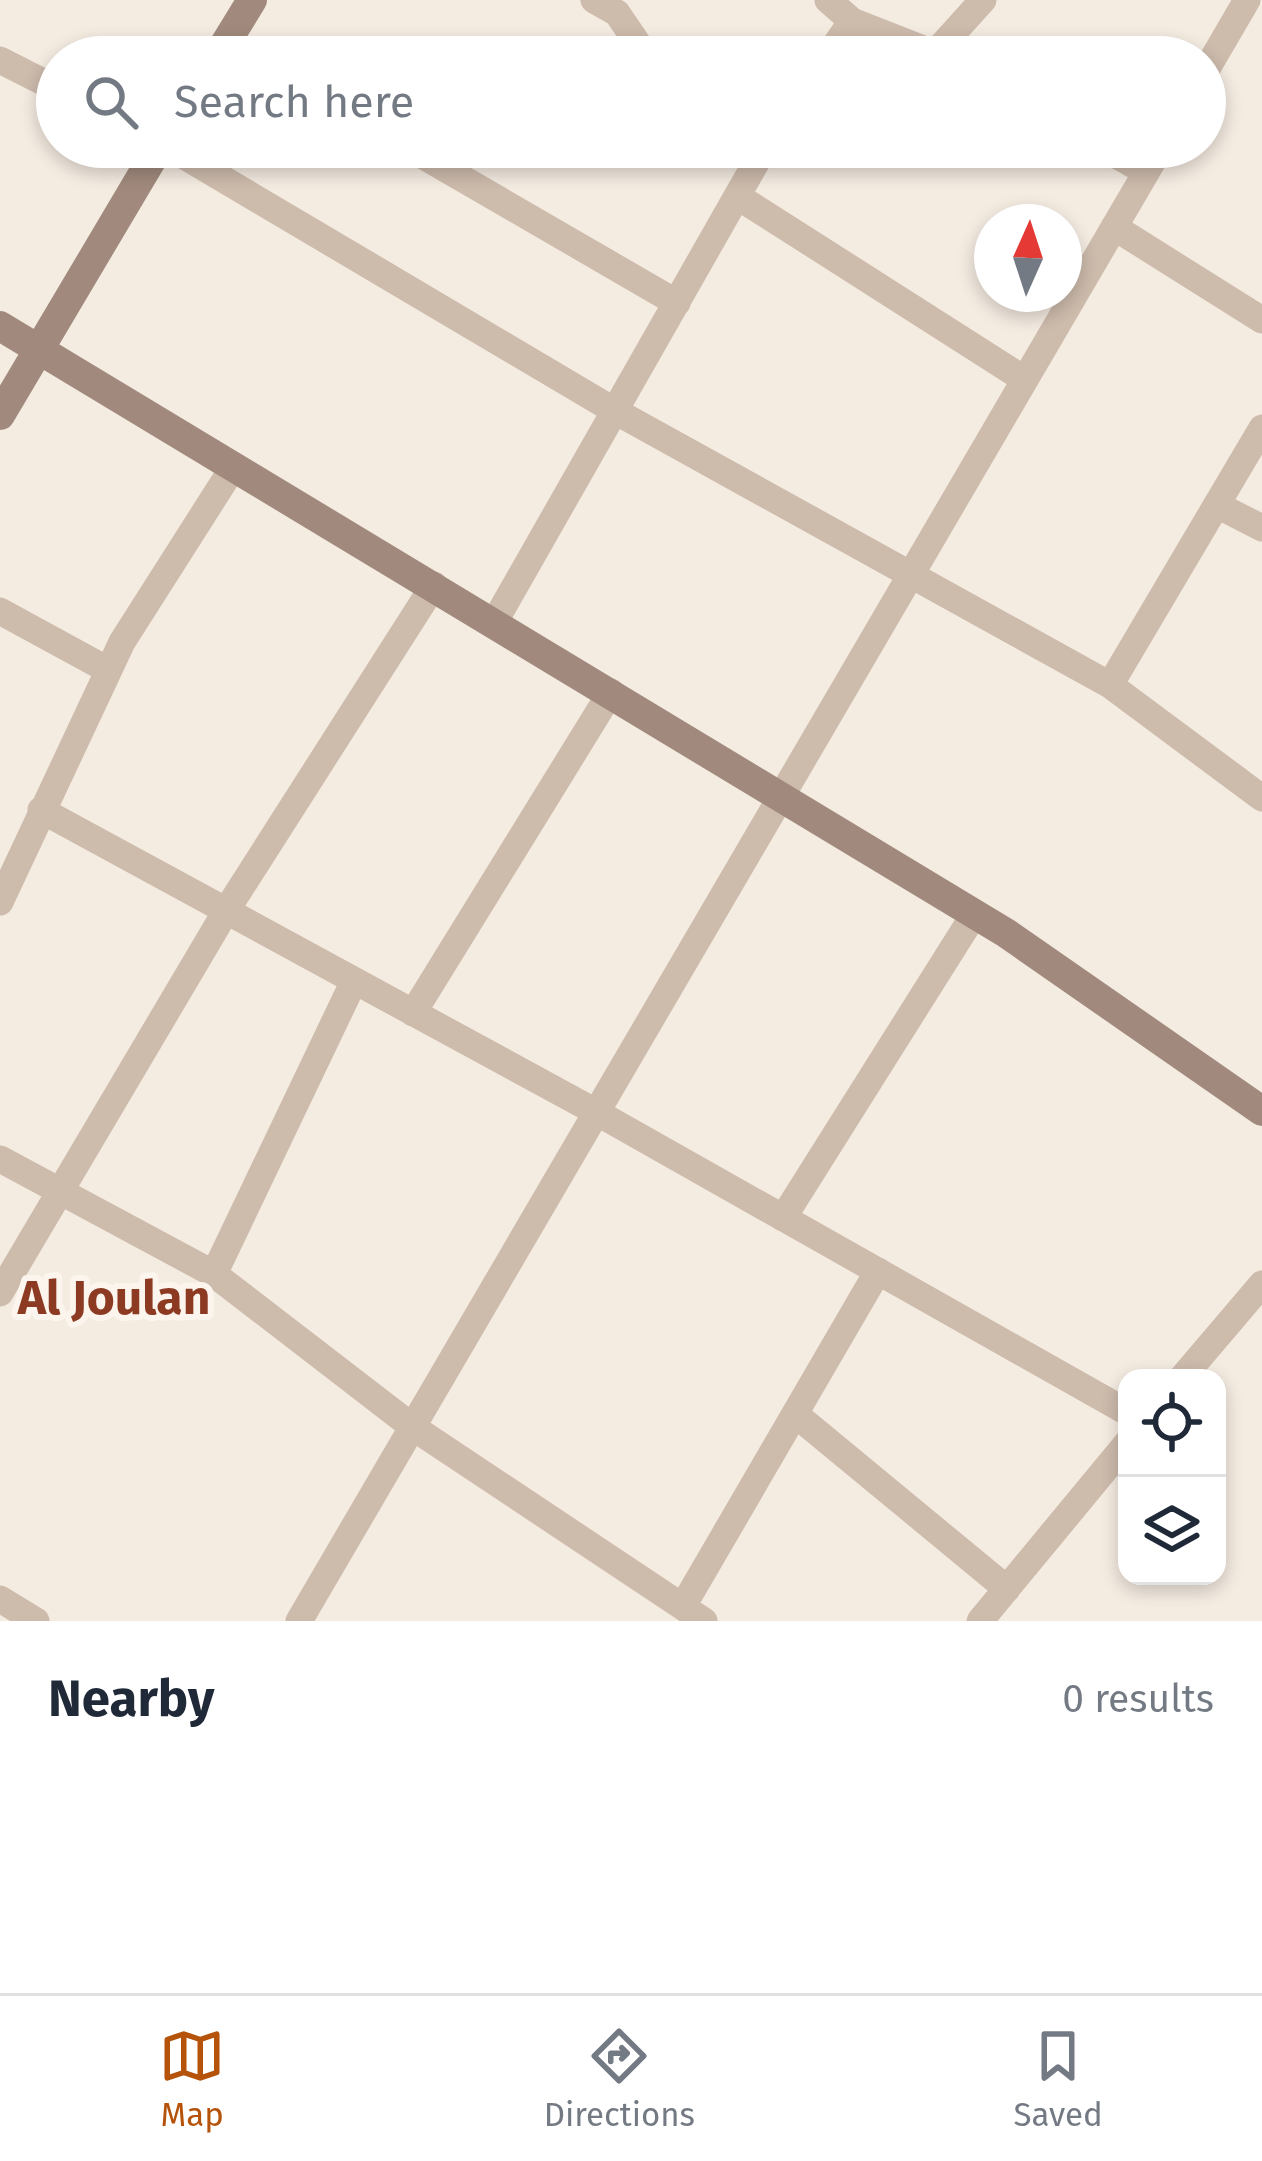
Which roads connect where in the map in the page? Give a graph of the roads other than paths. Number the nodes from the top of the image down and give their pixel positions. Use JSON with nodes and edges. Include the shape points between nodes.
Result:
{"nodes":[{"id":1,"x":252,"y":0,"type":"edge"},
{"id":2,"x":828,"y":0,"type":"edge"},
{"id":3,"x":983,"y":0,"type":"edge"},
{"id":4,"x":1247,"y":0,"type":"edge"},
{"id":5,"x":612,"y":4,"type":"edge"},
{"id":6,"x":851,"y":21,"type":"junction"},
{"id":7,"x":238,"y":36,"type":"edge"},
{"id":8,"x":633,"y":36,"type":"edge"},
{"id":9,"x":841,"y":36,"type":"edge"},
{"id":10,"x":890,"y":36,"type":"edge"},
{"id":11,"x":955,"y":36,"type":"edge"},
{"id":12,"x":1226,"y":36,"type":"edge"},
{"id":13,"x":0,"y":60,"type":"edge"},
{"id":14,"x":36,"y":78,"type":"edge"},
{"id":15,"x":147,"y":168,"type":"edge"},
{"id":16,"x":204,"y":168,"type":"edge"},
{"id":17,"x":444,"y":168,"type":"edge"},
{"id":18,"x":753,"y":168,"type":"edge"},
{"id":19,"x":1139,"y":168,"type":"edge"},
{"id":20,"x":1148,"y":168,"type":"edge"},
{"id":21,"x":1146,"y":172,"type":"junction"},
{"id":22,"x":737,"y":196,"type":"junction"},
{"id":23,"x":1114,"y":227,"type":"junction"},
{"id":24,"x":677,"y":303,"type":"junction"},
{"id":25,"x":1262,"y":320,"type":"edge"},
{"id":26,"x":0,"y":326,"type":"edge"},
{"id":27,"x":42,"y":350,"type":"junction"},
{"id":28,"x":1024,"y":380,"type":"junction"},
{"id":29,"x":616,"y":412,"type":"junction"},
{"id":30,"x":0,"y":415,"type":"edge"},
{"id":31,"x":1262,"y":428,"type":"edge"},
{"id":32,"x":234,"y":466,"type":"junction"},
{"id":33,"x":1217,"y":505,"type":"junction"},
{"id":34,"x":1262,"y":528,"type":"edge"},
{"id":35,"x":908,"y":576,"type":"junction"},
{"id":36,"x":434,"y":585,"type":"junction"},
{"id":37,"x":0,"y":611,"type":"edge"},
{"id":38,"x":495,"y":621,"type":"junction"},
{"id":39,"x":108,"y":670,"type":"junction"},
{"id":40,"x":1109,"y":685,"type":"junction"},
{"id":41,"x":610,"y":692,"type":"junction"},
{"id":42,"x":784,"y":796,"type":"junction"},
{"id":43,"x":1262,"y":798,"type":"edge"},
{"id":44,"x":41,"y":810,"type":"junction"},
{"id":45,"x":0,"y":902,"type":"edge"},
{"id":46,"x":226,"y":911,"type":"junction"},
{"id":47,"x":975,"y":914,"type":"junction"},
{"id":48,"x":354,"y":981,"type":"junction"},
{"id":49,"x":413,"y":1013,"type":"junction"},
{"id":50,"x":596,"y":1112,"type":"junction"},
{"id":51,"x":1262,"y":1112,"type":"edge"},
{"id":52,"x":0,"y":1159,"type":"edge"},
{"id":53,"x":59,"y":1194,"type":"junction"},
{"id":54,"x":783,"y":1218,"type":"junction"},
{"id":55,"x":878,"y":1271,"type":"junction"},
{"id":56,"x":214,"y":1274,"type":"junction"},
{"id":57,"x":1262,"y":1284,"type":"edge"},
{"id":58,"x":0,"y":1293,"type":"edge"},
{"id":59,"x":1190,"y":1369,"type":"edge"},
{"id":60,"x":1118,"y":1407,"type":"edge"},
{"id":61,"x":795,"y":1414,"type":"junction"},
{"id":62,"x":414,"y":1428,"type":"junction"},
{"id":63,"x":1118,"y":1454,"type":"edge"},
{"id":64,"x":1006,"y":1589,"type":"junction"},
{"id":65,"x":0,"y":1600,"type":"edge"},
{"id":66,"x":694,"y":1613,"type":"edge"},
{"id":67,"x":36,"y":1621,"type":"edge"},
{"id":68,"x":299,"y":1621,"type":"edge"},
{"id":69,"x":980,"y":1621,"type":"edge"}],
"edges":[{"from":1,"to":7,"type":"street"},
{"from":2,"to":6,"type":"street"},
{"from":3,"to":11,"type":"street"},
{"from":4,"to":12,"type":"street"},
{"from":5,"to":8,"type":"street"},
{"from":6,"to":9,"type":"street"},
{"from":6,"to":10,"type":"street"},
{"from":13,"to":14,"type":"street"},
{"from":15,"to":27,"type":"street"},
{"from":16,"to":29,"type":"street"},
{"from":17,"to":24,"type":"street"},
{"from":18,"to":22,"type":"street"},
{"from":19,"to":21,"type":"street"},
{"from":20,"to":21,"type":"street"},
{"from":21,"to":23,"type":"street"},
{"from":22,"to":24,"type":"street"},
{"from":22,"to":28,"type":"street"},
{"from":23,"to":25,"type":"street"},
{"from":23,"to":28,"type":"street"},
{"from":24,"to":29,"type":"street"},
{"from":26,"to":27,"type":"street"},
{"from":27,"to":30,"type":"street"},
{"from":27,"to":32,"type":"street"},
{"from":28,"to":35,"type":"street"},
{"from":29,"to":35,"type":"street"},
{"from":29,"to":38,"type":"street"},
{"from":31,"to":33,"type":"street"},
{"from":32,"to":36,"type":"street"},
{"from":32,"to":39,"type":"street"},
{"from":33,"to":34,"type":"street"},
{"from":33,"to":40,"type":"street"},
{"from":35,"to":40,"type":"street"},
{"from":35,"to":42,"type":"street"},
{"from":36,"to":38,"type":"street"},
{"from":36,"to":46,"type":"street"},
{"from":37,"to":39,"type":"street"},
{"from":38,"to":41,"type":"street"},
{"from":39,"to":44,"type":"street"},
{"from":40,"to":43,"type":"street"},
{"from":41,"to":42,"type":"street"},
{"from":41,"to":49,"type":"street"},
{"from":42,"to":47,"type":"street"},
{"from":42,"to":50,"type":"street"},
{"from":44,"to":45,"type":"street"},
{"from":44,"to":46,"type":"street"},
{"from":46,"to":48,"type":"street"},
{"from":46,"to":53,"type":"street"},
{"from":47,"to":51,"type":"street"},
{"from":47,"to":54,"type":"street"},
{"from":48,"to":49,"type":"street"},
{"from":48,"to":56,"type":"street"},
{"from":49,"to":50,"type":"street"},
{"from":50,"to":54,"type":"street"},
{"from":50,"to":62,"type":"street"},
{"from":52,"to":53,"type":"street"},
{"from":53,"to":56,"type":"street"},
{"from":53,"to":58,"type":"street"},
{"from":54,"to":55,"type":"street"},
{"from":55,"to":60,"type":"street"},
{"from":55,"to":61,"type":"street"},
{"from":56,"to":62,"type":"street"},
{"from":57,"to":59,"type":"street"},
{"from":61,"to":64,"type":"street"},
{"from":61,"to":66,"type":"street"},
{"from":62,"to":66,"type":"street"},
{"from":62,"to":68,"type":"street"},
{"from":63,"to":64,"type":"street"},
{"from":64,"to":69,"type":"street"},
{"from":65,"to":67,"type":"street"}]}
